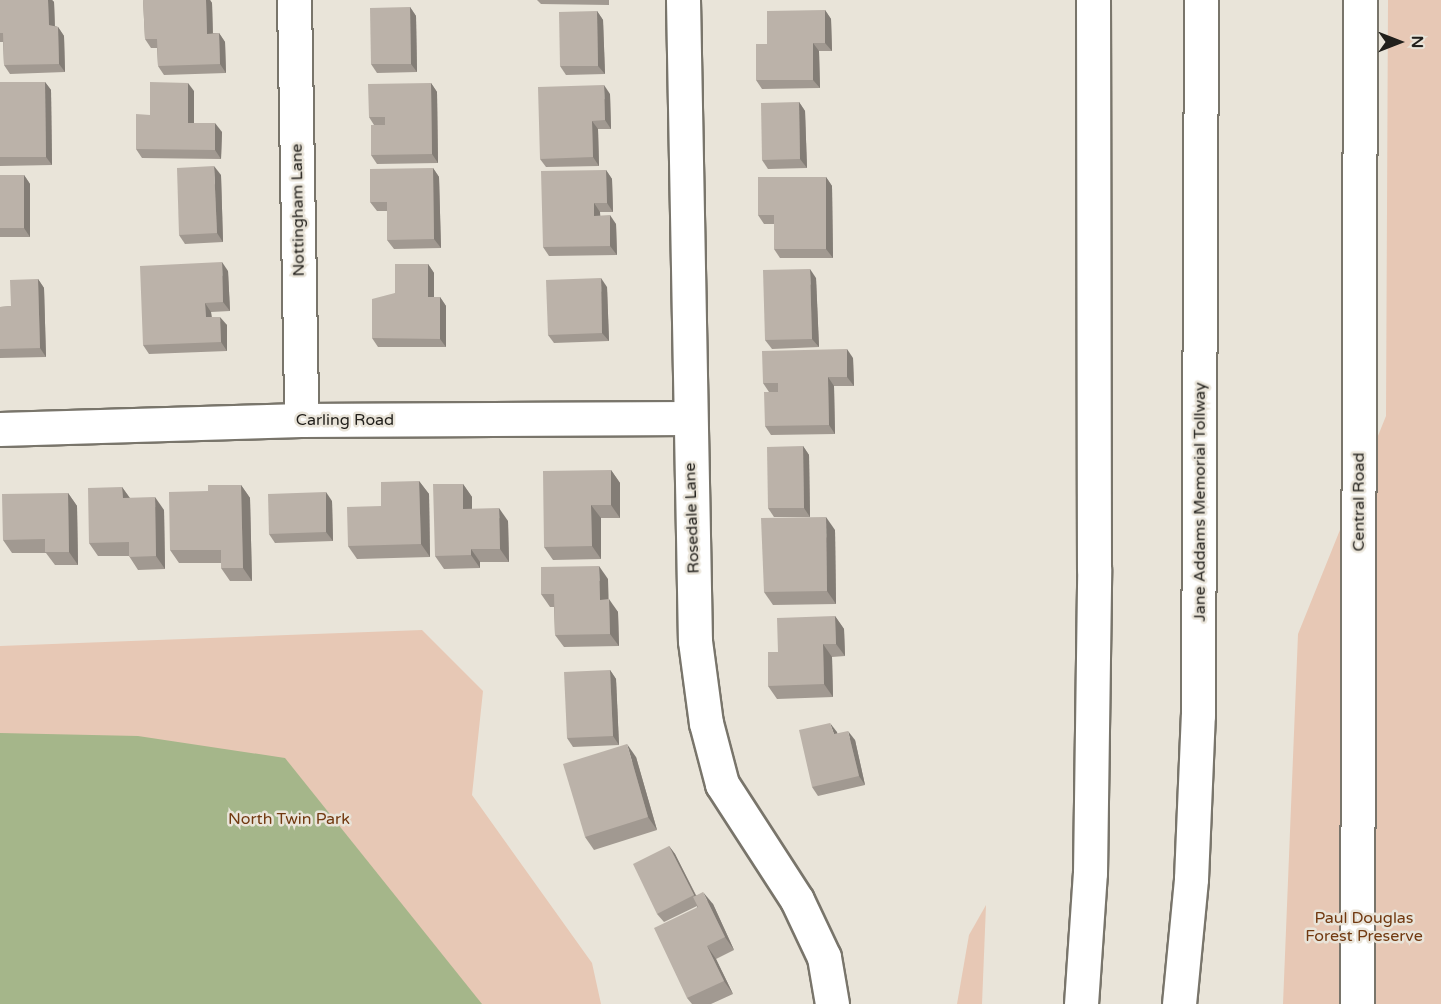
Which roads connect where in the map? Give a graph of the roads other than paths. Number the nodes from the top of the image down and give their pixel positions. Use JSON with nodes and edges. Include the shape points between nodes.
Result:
{"nodes":[{"id":1,"x":294,"y":0,"type":"edge"},
{"id":2,"x":682,"y":0,"type":"edge"},
{"id":3,"x":1093,"y":0,"type":"edge"},
{"id":4,"x":1201,"y":0,"type":"edge"},
{"id":5,"x":1360,"y":0,"type":"edge"},
{"id":6,"x":689,"y":418,"type":"junction"},
{"id":7,"x":301,"y":420,"type":"junction"},
{"id":8,"x":0,"y":429,"type":"edge"},
{"id":9,"x":832,"y":1004,"type":"edge"},
{"id":10,"x":1081,"y":1004,"type":"edge"},
{"id":11,"x":1179,"y":1004,"type":"edge"},
{"id":12,"x":1357,"y":1004,"type":"edge"}],
"edges":[{"from":1,"to":7,"type":"main road","name":"Nottingham Lane"},
{"from":2,"to":6,"type":"main road","name":"Rosedale Lane"},
{"from":3,"to":10,"type":"main road","via":[[1094,569],[1090,873]]},
{"from":4,"to":11,"type":"main road","name":"Jane Addams Memorial Tollway","via":[[1198,715],[1191,879]]},
{"from":5,"to":12,"type":"main road","name":"Central Road"},
{"from":6,"to":7,"type":"main road","name":"Carling Road"},
{"from":6,"to":9,"type":"main road","name":"Rosedale Lane","via":[[696,641],[706,723],[722,784],[797,900],[825,957]]},
{"from":7,"to":8,"type":"main road","name":"Carling Road"}]}
